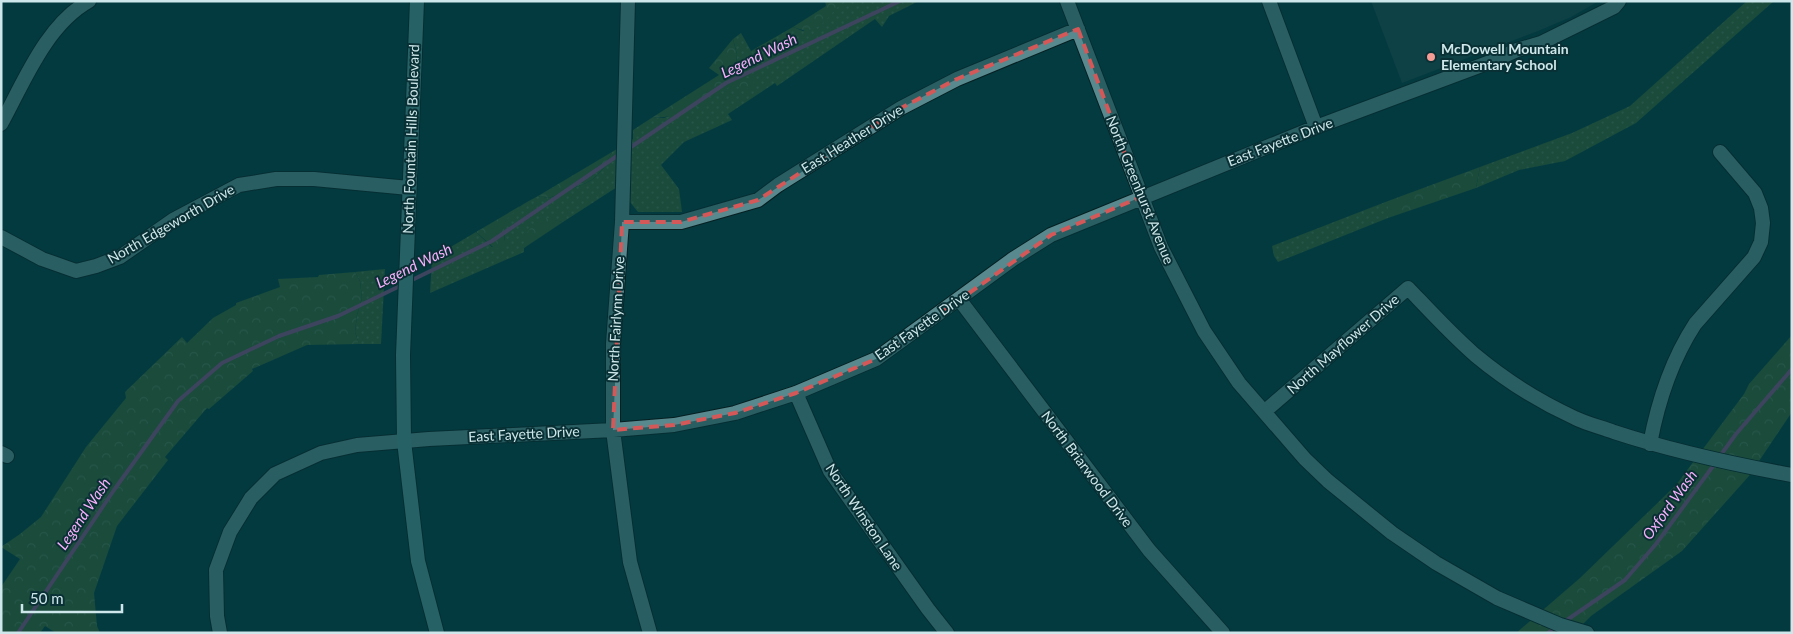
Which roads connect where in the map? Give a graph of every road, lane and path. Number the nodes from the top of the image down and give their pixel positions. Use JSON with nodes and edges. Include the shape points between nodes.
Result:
{"nodes":[{"id":1,"x":89,"y":1,"type":"edge"},
{"id":2,"x":417,"y":1,"type":"edge"},
{"id":3,"x":628,"y":1,"type":"edge"},
{"id":4,"x":1066,"y":1,"type":"edge"},
{"id":5,"x":1270,"y":1,"type":"edge"},
{"id":6,"x":1620,"y":1,"type":"edge"},
{"id":7,"x":1078,"y":29,"type":"junction"},
{"id":8,"x":1,"y":124,"type":"edge"},
{"id":9,"x":1316,"y":127,"type":"junction"},
{"id":10,"x":1720,"y":152,"type":"dead end"},
{"id":11,"x":409,"y":188,"type":"junction"},
{"id":12,"x":1141,"y":197,"type":"junction"},
{"id":13,"x":622,"y":222,"type":"junction"},
{"id":14,"x":1,"y":237,"type":"edge"},
{"id":15,"x":959,"y":299,"type":"junction"},
{"id":16,"x":796,"y":393,"type":"junction"},
{"id":17,"x":1264,"y":412,"type":"junction"},
{"id":18,"x":612,"y":430,"type":"junction"},
{"id":19,"x":404,"y":441,"type":"junction"},
{"id":20,"x":1650,"y":444,"type":"junction"},
{"id":21,"x":1792,"y":474,"type":"edge"},
{"id":22,"x":220,"y":633,"type":"edge"},
{"id":23,"x":437,"y":633,"type":"edge"},
{"id":24,"x":650,"y":633,"type":"edge"},
{"id":25,"x":947,"y":633,"type":"edge"},
{"id":26,"x":1223,"y":633,"type":"edge"},
{"id":27,"x":1586,"y":633,"type":"edge"}],
"edges":[{"from":1,"to":8,"type":"street","via":[[60,23],[46,41]]},
{"from":2,"to":11,"type":"main road","name":"North Fountain Hills Boulevard"},
{"from":3,"to":13,"type":"street","name":"North Fairlynn Drive"},
{"from":4,"to":7,"type":"street","name":"North Greenhurst Avenue"},
{"from":5,"to":9,"type":"street"},
{"from":6,"to":9,"type":"street","name":"East Fayette Drive","via":[[1541,43]]},
{"from":7,"to":12,"type":"street","name":"North Greenhurst Avenue"},
{"from":7,"to":13,"type":"street","name":"East Heather Drive","via":[[957,79],[902,108],[758,200],[681,222]]},
{"from":9,"to":12,"type":"street","name":"East Fayette Drive"},
{"from":10,"to":20,"type":"street","via":[[1755,193],[1761,208],[1761,242],[1754,257],[1687,336],[1666,378]]},
{"from":11,"to":14,"type":"street","name":"North Edgeworth Drive","via":[[314,179],[276,179],[239,185],[173,220],[120,257],[76,270],[42,259]]},
{"from":11,"to":19,"type":"main road","name":"North Fountain Hills Boulevard","via":[[403,355]]},
{"from":12,"to":15,"type":"street","name":"East Fayette Drive","via":[[1051,234]]},
{"from":12,"to":17,"type":"street","name":"North Greenhurst Avenue","via":[[1160,247],[1204,331],[1239,383]]},
{"from":13,"to":18,"type":"street","name":"North Fairlynn Drive"},
{"from":15,"to":16,"type":"street","name":"East Fayette Drive","via":[[876,359]]},
{"from":15,"to":26,"type":"street","name":"North Briarwood Drive","via":[[1149,550]]},
{"from":16,"to":18,"type":"street","name":"East Fayette Drive","via":[[735,413],[674,425]]},
{"from":16,"to":25,"type":"street","name":"North Winston Lane","via":[[830,472]]},
{"from":17,"to":20,"type":"street","name":"North Mayflower Drive","via":[[1408,288],[1476,355],[1517,385],[1576,419]]},
{"from":17,"to":27,"type":"street","name":"North Greenhurst Avenue","via":[[1328,481],[1392,533],[1497,598]]},
{"from":18,"to":19,"type":"street","name":"East Fayette Drive"},
{"from":18,"to":24,"type":"street","name":"North Fairlynn Drive","via":[[630,562]]},
{"from":19,"to":22,"type":"street","name":"East Fayette Drive","via":[[357,445],[321,453],[275,474],[251,498],[230,532],[216,570]]},
{"from":19,"to":23,"type":"main road","name":"North Fountain Hills Boulevard","via":[[418,561]]},
{"from":20,"to":21,"type":"street","name":"North Mayflower Drive"}]}
